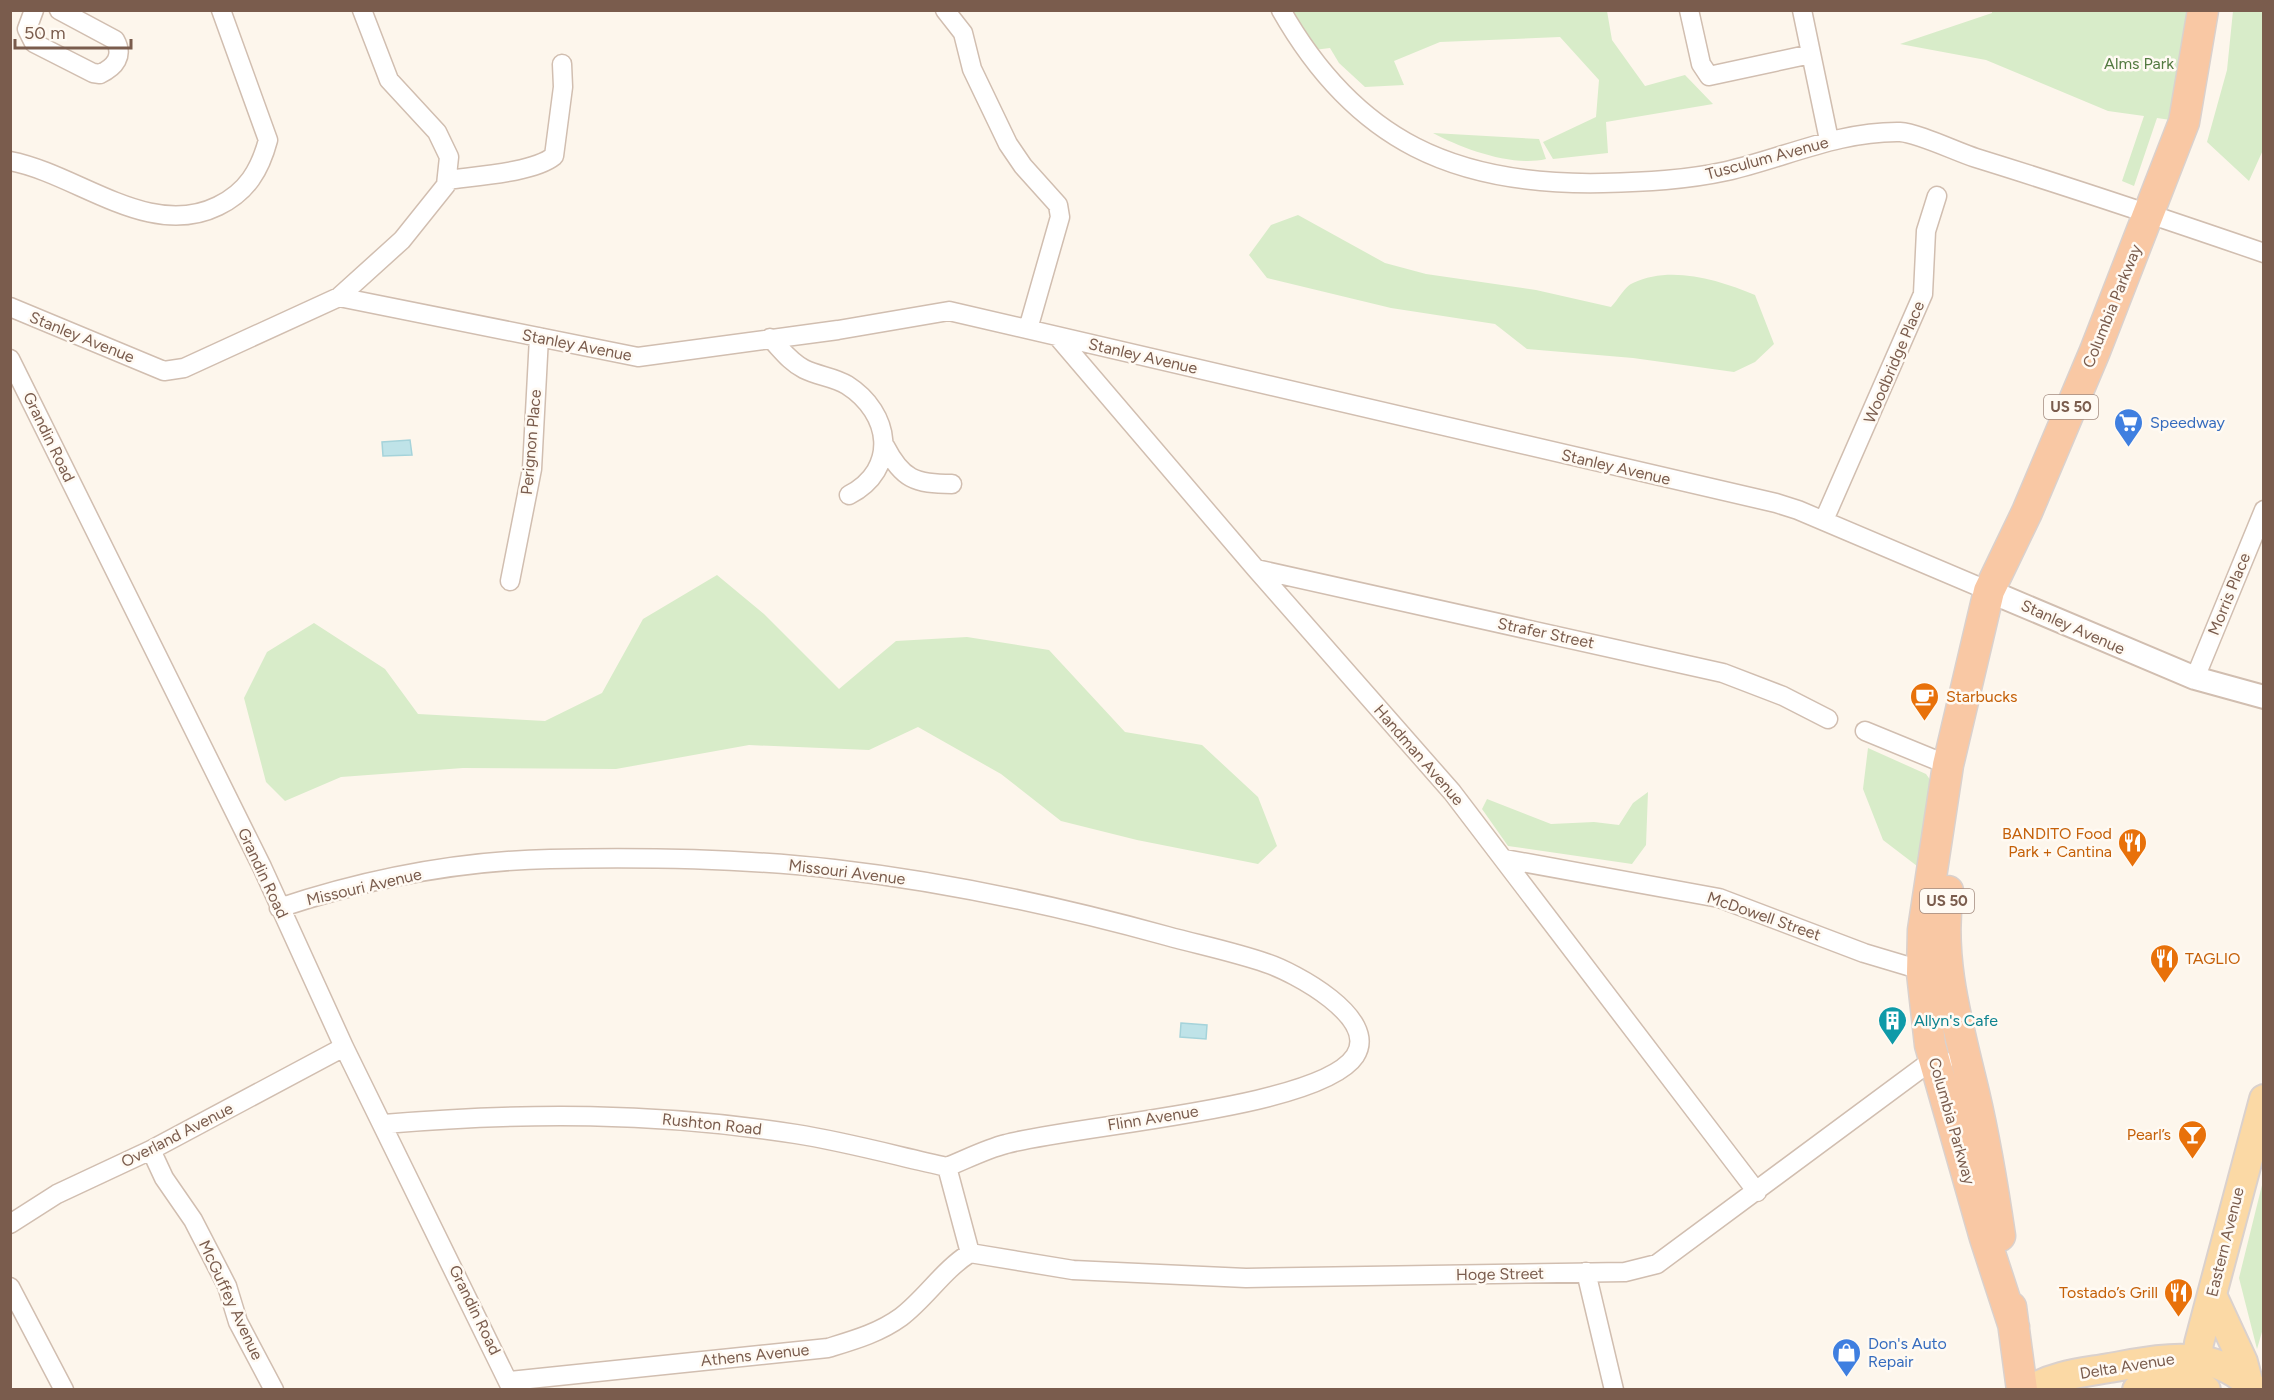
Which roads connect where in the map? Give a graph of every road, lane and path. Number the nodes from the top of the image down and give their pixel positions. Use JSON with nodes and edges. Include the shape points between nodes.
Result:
{"nodes":[{"id":1,"x":34,"y":10,"type":"edge"},
{"id":2,"x":59,"y":10,"type":"edge"},
{"id":3,"x":221,"y":10,"type":"edge"},
{"id":4,"x":362,"y":10,"type":"edge"},
{"id":5,"x":945,"y":10,"type":"edge"},
{"id":6,"x":1281,"y":10,"type":"edge"},
{"id":7,"x":1689,"y":10,"type":"edge"},
{"id":8,"x":1802,"y":10,"type":"edge"},
{"id":9,"x":2204,"y":10,"type":"edge"},
{"id":10,"x":1811,"y":54,"type":"junction"},
{"id":11,"x":562,"y":64,"type":"dead end"},
{"id":12,"x":1829,"y":140,"type":"junction"},
{"id":13,"x":10,"y":161,"type":"edge"},
{"id":14,"x":447,"y":180,"type":"junction"},
{"id":15,"x":1937,"y":196,"type":"dead end"},
{"id":16,"x":2149,"y":214,"type":"junction"},
{"id":17,"x":2264,"y":253,"type":"edge"},
{"id":18,"x":339,"y":297,"type":"junction"},
{"id":19,"x":10,"y":308,"type":"edge"},
{"id":20,"x":1028,"y":329,"type":"junction"},
{"id":21,"x":1057,"y":336,"type":"junction"},
{"id":22,"x":538,"y":338,"type":"junction"},
{"id":23,"x":770,"y":338,"type":"junction"},
{"id":24,"x":10,"y":359,"type":"edge"},
{"id":25,"x":885,"y":446,"type":"junction"},
{"id":26,"x":952,"y":484,"type":"dead end"},
{"id":27,"x":849,"y":495,"type":"dead end"},
{"id":28,"x":2264,"y":510,"type":"edge"},
{"id":29,"x":1824,"y":520,"type":"junction"},
{"id":30,"x":1256,"y":569,"type":"junction"},
{"id":31,"x":510,"y":581,"type":"dead end"},
{"id":32,"x":1989,"y":591,"type":"junction"},
{"id":33,"x":2194,"y":678,"type":"junction"},
{"id":34,"x":1966,"y":697,"type":"junction"},
{"id":35,"x":2264,"y":697,"type":"edge"},
{"id":36,"x":1828,"y":719,"type":"dead end"},
{"id":37,"x":1865,"y":731,"type":"dead end"},
{"id":38,"x":1948,"y":765,"type":"junction"},
{"id":39,"x":1505,"y":859,"type":"junction"},
{"id":40,"x":279,"y":908,"type":"junction"},
{"id":41,"x":1935,"y":973,"type":"junction"},
{"id":42,"x":344,"y":1047,"type":"junction"},
{"id":43,"x":1354,"y":1057,"type":"joint"},
{"id":44,"x":1949,"y":1060,"type":"junction"},
{"id":45,"x":2264,"y":1099,"type":"edge"},
{"id":46,"x":384,"y":1124,"type":"junction"},
{"id":47,"x":151,"y":1150,"type":"junction"},
{"id":48,"x":947,"y":1167,"type":"junction"},
{"id":49,"x":1757,"y":1192,"type":"junction"},
{"id":50,"x":10,"y":1224,"type":"edge"},
{"id":51,"x":970,"y":1253,"type":"junction"},
{"id":52,"x":1586,"y":1272,"type":"junction"},
{"id":53,"x":10,"y":1287,"type":"edge"},
{"id":54,"x":2212,"y":1295,"type":"junction"},
{"id":55,"x":2014,"y":1327,"type":"junction"},
{"id":56,"x":2196,"y":1359,"type":"junction"},
{"id":57,"x":511,"y":1385,"type":"edge"},
{"id":58,"x":2252,"y":1385,"type":"edge"},
{"id":59,"x":64,"y":1389,"type":"edge"},
{"id":60,"x":274,"y":1389,"type":"edge"},
{"id":61,"x":1614,"y":1389,"type":"edge"},
{"id":62,"x":2022,"y":1389,"type":"edge"},
{"id":63,"x":2030,"y":1389,"type":"edge"},
{"id":64,"x":2137,"y":1389,"type":"edge"},
{"id":65,"x":2198,"y":1389,"type":"edge"}],
"edges":[{"from":1,"to":2,"type":"street","via":[[27,29],[34,43],[93,72],[100,74],[114,66],[119,56],[115,40]]},
{"from":3,"to":13,"type":"street","via":[[268,140],[255,176],[229,201],[196,215],[161,216]]},
{"from":4,"to":14,"type":"street","via":[[389,80],[437,132],[449,157]]},
{"from":5,"to":20,"type":"street","via":[[963,33],[972,69],[1008,144],[1058,205],[1060,217]]},
{"from":6,"to":12,"type":"street","name":"Tusculum Avenue","via":[[1306,51],[1360,110],[1413,147],[1473,172],[1513,180],[1579,184],[1673,181],[1758,163]]},
{"from":7,"to":10,"type":"street","via":[[1701,64],[1709,76]]},
{"from":8,"to":10,"type":"street"},
{"from":9,"to":16,"type":"highway","name":"Columbia Parkway","number":"US 50","via":[[2184,122]]},
{"from":10,"to":12,"type":"street"},
{"from":11,"to":14,"type":"street","via":[[554,156],[547,162],[526,167]]},
{"from":12,"to":16,"type":"street","name":"Tusculum Avenue","via":[[1902,132]]},
{"from":14,"to":18,"type":"street","via":[[402,240]]},
{"from":15,"to":29,"type":"street","name":"Woodbridge Place","via":[[1926,231],[1923,294]]},
{"from":16,"to":17,"type":"street","name":"Tusculum Avenue"},
{"from":16,"to":32,"type":"highway","name":"Columbia Parkway","number":"US 50","via":[[2037,488]]},
{"from":18,"to":19,"type":"street","name":"Stanley Avenue","via":[[184,368],[164,371]]},
{"from":18,"to":22,"type":"street","name":"Stanley Avenue"},
{"from":20,"to":21,"type":"street","name":"Stanley Avenue"},
{"from":20,"to":23,"type":"street","name":"Stanley Avenue","via":[[949,311]]},
{"from":21,"to":29,"type":"street","name":"Stanley Avenue","via":[[1776,503]]},
{"from":21,"to":30,"type":"street","name":"Handman Avenue"},
{"from":22,"to":23,"type":"street","name":"Stanley Avenue","via":[[638,357]]},
{"from":22,"to":31,"type":"street","name":"Perignon Place","via":[[532,470]]},
{"from":23,"to":25,"type":"street","via":[[804,369],[846,385],[865,400],[879,424]]},
{"from":24,"to":40,"type":"street","name":"Grandin Road"},
{"from":25,"to":26,"type":"street","via":[[896,467],[906,476]]},
{"from":25,"to":27,"type":"street","via":[[878,470],[870,481]]},
{"from":28,"to":33,"type":"street","name":"Morris Place"},
{"from":29,"to":32,"type":"street","name":"Stanley Avenue"},
{"from":30,"to":36,"type":"street","name":"Strafer Street","via":[[1723,673],[1783,696]]},
{"from":30,"to":39,"type":"street","name":"Handman Avenue","via":[[1452,792]]},
{"from":32,"to":33,"type":"street","name":"Stanley Avenue"},
{"from":32,"to":34,"type":"highway","name":"Columbia Parkway","number":"US 50"},
{"from":33,"to":35,"type":"street","name":"Stanley Avenue"},
{"from":34,"to":38,"type":"highway","name":"Columbia Parkway","number":"US 50"},
{"from":34,"to":41,"type":"highway","name":"Columbia Parkway","number":"US 50","via":[[1968,746]]},
{"from":37,"to":38,"type":"street"},
{"from":38,"to":41,"type":"highway","name":"Columbia Parkway","number":"US 50","via":[[1923,930]]},
{"from":39,"to":41,"type":"street","name":"McDowell Street","via":[[1719,898]]},
{"from":39,"to":49,"type":"street","name":"Handman Avenue"},
{"from":40,"to":42,"type":"street","name":"Grandin Road"},
{"from":40,"to":43,"type":"street","name":"Missouri Avenue","via":[[418,873],[514,861],[668,858],[833,868],[1018,899],[1269,964],[1310,984],[1343,1010],[1358,1037]]},
{"from":41,"to":44,"type":"highway","name":"Columbia Parkway","number":"US 50","via":[[1930,1045]]},
{"from":42,"to":46,"type":"street","name":"Grandin Road"},
{"from":42,"to":47,"type":"street","name":"Overland Avenue"},
{"from":43,"to":48,"type":"street","name":"Flinn Avenue","via":[[1342,1069],[1301,1088],[1208,1109],[1005,1144]]},
{"from":44,"to":49,"type":"street","name":"Hoge Street","via":[[1923,1067]]},
{"from":44,"to":55,"type":"highway","name":"Columbia Parkway","number":"US 50","via":[[1984,1238]]},
{"from":44,"to":55,"type":"highway","name":"Columbia Parkway","number":"US 50","via":[[1973,1091],[1995,1199]]},
{"from":45,"to":54,"type":"main road","name":"Eastern Avenue"},
{"from":46,"to":48,"type":"street","name":"Rushton Road","via":[[522,1115],[642,1117],[799,1134]]},
{"from":46,"to":57,"type":"street","name":"Grandin Road"},
{"from":47,"to":50,"type":"street","name":"Overland Avenue","via":[[57,1194]]},
{"from":47,"to":60,"type":"street","name":"McGuffey Avenue","via":[[227,1286],[238,1322]]},
{"from":48,"to":51,"type":"street"},
{"from":49,"to":52,"type":"street","name":"Hoge Street","via":[[1657,1264],[1625,1272]]},
{"from":51,"to":52,"type":"street","name":"Hoge Street","via":[[1073,1270],[1234,1277]]},
{"from":51,"to":57,"type":"street","name":"Athens Avenue","via":[[902,1317],[878,1332],[828,1348]]},
{"from":52,"to":61,"type":"street"},
{"from":53,"to":59,"type":"street"},
{"from":54,"to":56,"type":"main road","name":"Eastern Avenue"},
{"from":54,"to":58,"type":"main road"},
{"from":55,"to":62,"type":"highway","name":"Columbia Parkway","number":"US 50"},
{"from":56,"to":58,"type":"main road","name":"Delta Avenue","via":[[2234,1371]]},
{"from":56,"to":63,"type":"main road","name":"Delta Avenue","via":[[2169,1357],[2048,1378]]},
{"from":56,"to":65,"type":"main road","name":"Eastern Avenue"},
{"from":64,"to":65,"type":"main road","name":"Delta Avenue"}]}
